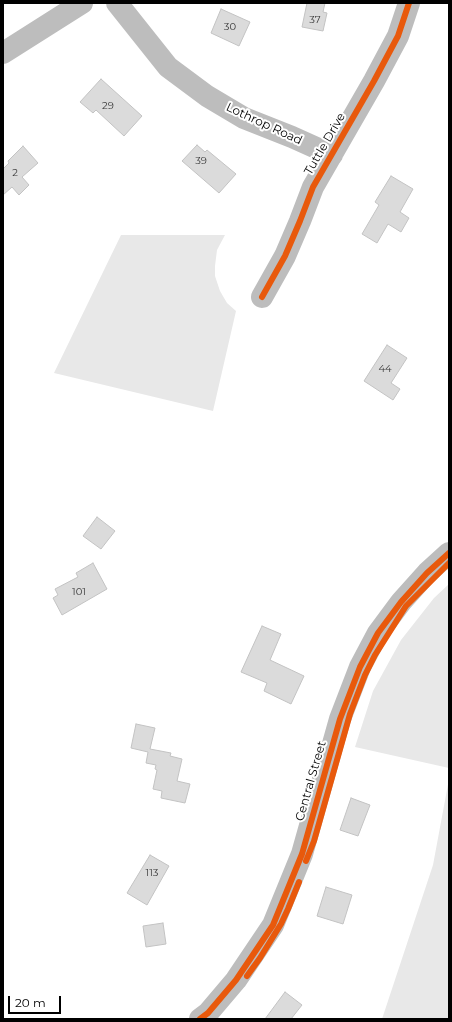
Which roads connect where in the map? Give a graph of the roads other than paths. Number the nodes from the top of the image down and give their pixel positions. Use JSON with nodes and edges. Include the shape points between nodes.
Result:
{"nodes":[{"id":1,"x":82,"y":3,"type":"edge"},
{"id":2,"x":117,"y":3,"type":"edge"},
{"id":3,"x":409,"y":3,"type":"edge"},
{"id":4,"x":3,"y":53,"type":"edge"},
{"id":5,"x":332,"y":155,"type":"junction"},
{"id":6,"x":262,"y":297,"type":"dead end"},
{"id":7,"x":449,"y":553,"type":"edge"},
{"id":8,"x":200,"y":1019,"type":"edge"}],
"edges":[{"from":1,"to":4,"type":"street"},
{"from":2,"to":5,"type":"street","name":"Lothrop Road","via":[[168,67],[207,96],[244,118]]},
{"from":3,"to":5,"type":"street","name":"Tuttle Drive","via":[[398,36]]},
{"from":5,"to":6,"type":"street","name":"Tuttle Drive","via":[[313,187],[285,256]]},
{"from":7,"to":8,"type":"street","name":"Central Street","via":[[401,602],[378,633],[360,667],[340,719],[302,854],[273,925],[236,980]]}]}
